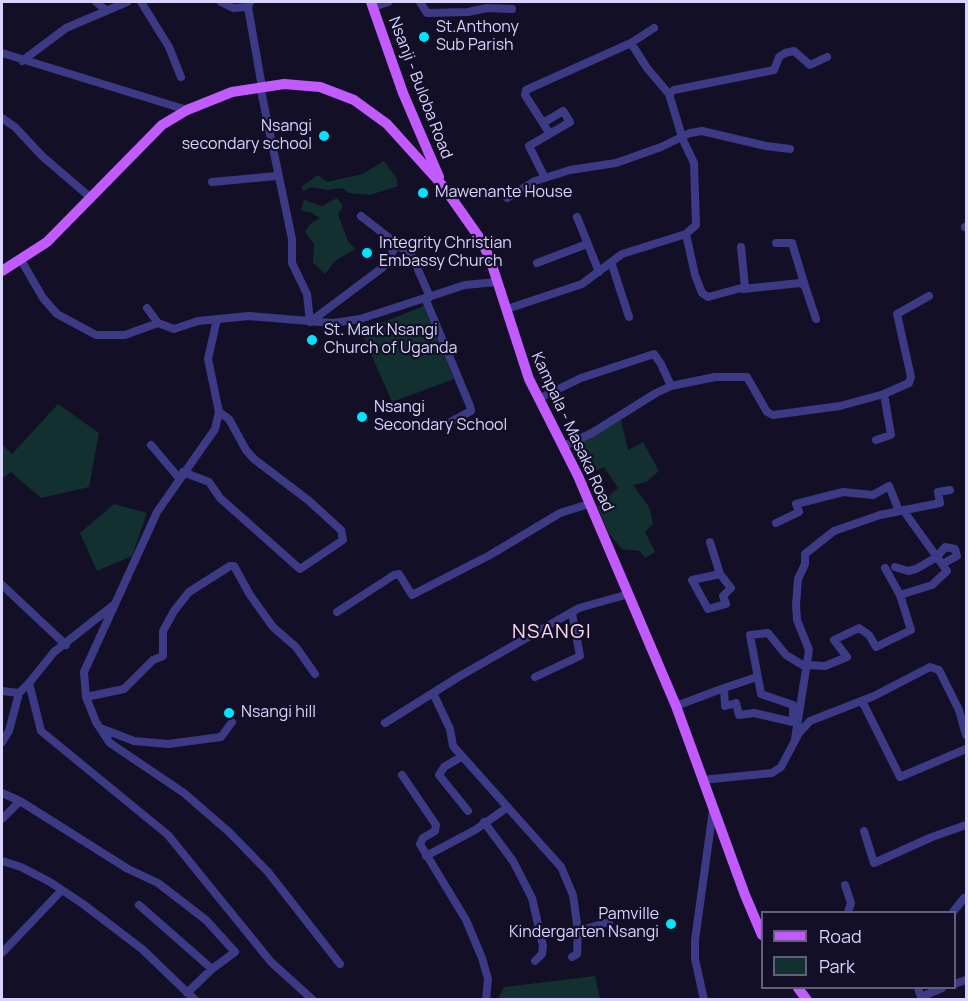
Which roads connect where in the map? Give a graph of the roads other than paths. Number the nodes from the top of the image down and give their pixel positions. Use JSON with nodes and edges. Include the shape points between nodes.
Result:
{"nodes":[{"id":1,"x":96,"y":2,"type":"edge"},
{"id":2,"x":127,"y":2,"type":"edge"},
{"id":3,"x":141,"y":2,"type":"edge"},
{"id":4,"x":222,"y":2,"type":"edge"},
{"id":5,"x":388,"y":2,"type":"edge"},
{"id":6,"x":420,"y":2,"type":"edge"},
{"id":7,"x":249,"y":4,"type":"edge"},
{"id":8,"x":372,"y":4,"type":"edge"},
{"id":9,"x":512,"y":9,"type":"dead end"},
{"id":10,"x":106,"y":10,"type":"junction"},
{"id":11,"x":654,"y":28,"type":"dead end"},
{"id":12,"x":631,"y":43,"type":"junction"},
{"id":13,"x":2,"y":53,"type":"edge"},
{"id":14,"x":827,"y":57,"type":"dead end"},
{"id":15,"x":22,"y":61,"type":"junction"},
{"id":16,"x":181,"y":77,"type":"dead end"},
{"id":17,"x":261,"y":87,"type":"junction"},
{"id":18,"x":669,"y":94,"type":"junction"},
{"id":19,"x":187,"y":110,"type":"junction"},
{"id":20,"x":2,"y":118,"type":"edge"},
{"id":21,"x":543,"y":123,"type":"junction"},
{"id":22,"x":549,"y":133,"type":"junction"},
{"id":23,"x":684,"y":135,"type":"junction"},
{"id":24,"x":790,"y":149,"type":"dead end"},
{"id":25,"x":278,"y":176,"type":"junction"},
{"id":26,"x":546,"y":178,"type":"junction"},
{"id":27,"x":212,"y":182,"type":"dead end"},
{"id":28,"x":443,"y":186,"type":"junction"},
{"id":29,"x":91,"y":198,"type":"junction"},
{"id":30,"x":507,"y":198,"type":"dead end"},
{"id":31,"x":361,"y":216,"type":"dead end"},
{"id":32,"x":577,"y":217,"type":"dead end"},
{"id":33,"x":686,"y":234,"type":"junction"},
{"id":34,"x":776,"y":243,"type":"dead end"},
{"id":35,"x":587,"y":244,"type":"junction"},
{"id":36,"x":397,"y":245,"type":"junction"},
{"id":37,"x":741,"y":247,"type":"dead end"},
{"id":38,"x":21,"y":260,"type":"junction"},
{"id":39,"x":611,"y":262,"type":"junction"},
{"id":40,"x":537,"y":263,"type":"dead end"},
{"id":41,"x":2,"y":271,"type":"edge"},
{"id":42,"x":599,"y":272,"type":"junction"},
{"id":43,"x":497,"y":282,"type":"junction"},
{"id":44,"x":805,"y":286,"type":"junction"},
{"id":45,"x":743,"y":289,"type":"junction"},
{"id":46,"x":929,"y":296,"type":"dead end"},
{"id":47,"x":428,"y":298,"type":"junction"},
{"id":48,"x":147,"y":308,"type":"dead end"},
{"id":49,"x":507,"y":309,"type":"junction"},
{"id":50,"x":629,"y":317,"type":"dead end"},
{"id":51,"x":217,"y":319,"type":"junction"},
{"id":52,"x":816,"y":319,"type":"dead end"},
{"id":53,"x":310,"y":322,"type":"junction"},
{"id":54,"x":158,"y":323,"type":"junction"},
{"id":55,"x":671,"y":386,"type":"junction"},
{"id":56,"x":884,"y":394,"type":"junction"},
{"id":57,"x":538,"y":399,"type":"junction"},
{"id":58,"x":219,"y":412,"type":"junction"},
{"id":59,"x":452,"y":421,"type":"dead end"},
{"id":60,"x":876,"y":440,"type":"dead end"},
{"id":61,"x":152,"y":445,"type":"dead end"},
{"id":62,"x":564,"y":446,"type":"junction"},
{"id":63,"x":181,"y":475,"type":"junction"},
{"id":64,"x":950,"y":490,"type":"dead end"},
{"id":65,"x":589,"y":504,"type":"junction"},
{"id":66,"x":901,"y":511,"type":"junction"},
{"id":67,"x":776,"y":524,"type":"dead end"},
{"id":68,"x":710,"y":542,"type":"dead end"},
{"id":69,"x":944,"y":566,"type":"junction"},
{"id":70,"x":895,"y":567,"type":"dead end"},
{"id":71,"x":885,"y":568,"type":"dead end"},
{"id":72,"x":720,"y":574,"type":"junction"},
{"id":73,"x":2,"y":585,"type":"edge"},
{"id":74,"x":629,"y":594,"type":"junction"},
{"id":75,"x":900,"y":595,"type":"junction"},
{"id":76,"x":115,"y":604,"type":"junction"},
{"id":77,"x":337,"y":612,"type":"dead end"},
{"id":78,"x":572,"y":613,"type":"junction"},
{"id":79,"x":66,"y":645,"type":"junction"},
{"id":80,"x":806,"y":666,"type":"junction"},
{"id":81,"x":315,"y":675,"type":"dead end"},
{"id":82,"x":535,"y":677,"type":"dead end"},
{"id":83,"x":757,"y":677,"type":"junction"},
{"id":84,"x":29,"y":684,"type":"junction"},
{"id":85,"x":724,"y":688,"type":"junction"},
{"id":86,"x":2,"y":691,"type":"edge"},
{"id":87,"x":19,"y":693,"type":"junction"},
{"id":88,"x":433,"y":693,"type":"junction"},
{"id":89,"x":86,"y":697,"type":"junction"},
{"id":90,"x":862,"y":701,"type":"junction"},
{"id":91,"x":676,"y":706,"type":"junction"},
{"id":92,"x":96,"y":722,"type":"junction"},
{"id":93,"x":232,"y":722,"type":"dead end"},
{"id":94,"x":385,"y":723,"type":"dead end"},
{"id":95,"x":966,"y":735,"type":"edge"},
{"id":96,"x":795,"y":739,"type":"junction"},
{"id":97,"x":2,"y":742,"type":"edge"},
{"id":98,"x":966,"y":749,"type":"edge"},
{"id":99,"x":461,"y":757,"type":"junction"},
{"id":100,"x":402,"y":776,"type":"dead end"},
{"id":101,"x":702,"y":780,"type":"junction"},
{"id":102,"x":2,"y":793,"type":"edge"},
{"id":103,"x":20,"y":801,"type":"junction"},
{"id":104,"x":508,"y":807,"type":"junction"},
{"id":105,"x":713,"y":810,"type":"junction"},
{"id":106,"x":468,"y":811,"type":"dead end"},
{"id":107,"x":2,"y":819,"type":"edge"},
{"id":108,"x":484,"y":822,"type":"junction"},
{"id":109,"x":966,"y":828,"type":"edge"},
{"id":110,"x":864,"y":831,"type":"dead end"},
{"id":111,"x":426,"y":856,"type":"junction"},
{"id":112,"x":2,"y":861,"type":"edge"},
{"id":113,"x":844,"y":885,"type":"dead end"},
{"id":114,"x":61,"y":891,"type":"junction"},
{"id":115,"x":966,"y":900,"type":"edge"},
{"id":116,"x":139,"y":905,"type":"dead end"},
{"id":117,"x":848,"y":911,"type":"edge"},
{"id":118,"x":954,"y":911,"type":"edge"},
{"id":119,"x":609,"y":922,"type":"dead end"},
{"id":120,"x":578,"y":931,"type":"junction"},
{"id":121,"x":761,"y":931,"type":"edge"},
{"id":122,"x":2,"y":953,"type":"edge"},
{"id":123,"x":572,"y":957,"type":"dead end"},
{"id":124,"x":536,"y":961,"type":"dead end"},
{"id":125,"x":340,"y":964,"type":"dead end"},
{"id":126,"x":212,"y":969,"type":"junction"},
{"id":127,"x":938,"y":989,"type":"edge"},
{"id":128,"x":187,"y":993,"type":"junction"},
{"id":129,"x":922,"y":998,"type":"edge"},
{"id":130,"x":195,"y":999,"type":"edge"},
{"id":131,"x":313,"y":999,"type":"edge"},
{"id":132,"x":486,"y":999,"type":"edge"},
{"id":133,"x":704,"y":999,"type":"edge"}],
"edges":[{"from":1,"to":10,"type":"street"},
{"from":2,"to":10,"type":"street"},
{"from":3,"to":16,"type":"street","via":[[170,47]]},
{"from":4,"to":7,"type":"street","via":[[233,8]]},
{"from":5,"to":8,"type":"street"},
{"from":6,"to":9,"type":"street","via":[[427,13]]},
{"from":7,"to":17,"type":"street"},
{"from":8,"to":28,"type":"main road","name":"Nsanji - Buloba Road","via":[[403,93]]},
{"from":10,"to":15,"type":"street","via":[[66,28]]},
{"from":11,"to":12,"type":"street"},
{"from":12,"to":18,"type":"street"},
{"from":12,"to":21,"type":"street","via":[[526,90]]},
{"from":13,"to":15,"type":"street"},
{"from":14,"to":18,"type":"street","via":[[810,65],[794,51],[785,53],[774,70]]},
{"from":15,"to":19,"type":"street"},
{"from":17,"to":19,"type":"main road","name":"Kampala - Masaka Road","via":[[231,92]]},
{"from":17,"to":25,"type":"street"},
{"from":17,"to":28,"type":"main road","name":"Kampala - Masaka Road","via":[[320,87],[354,100],[387,124]]},
{"from":18,"to":23,"type":"street"},
{"from":19,"to":29,"type":"main road","name":"Kampala - Masaka Road","via":[[162,124]]},
{"from":20,"to":29,"type":"street"},
{"from":21,"to":22,"type":"street"},
{"from":21,"to":22,"type":"street","via":[[563,111],[570,122]]},
{"from":22,"to":26,"type":"street","via":[[529,146]]},
{"from":23,"to":24,"type":"street","via":[[702,131]]},
{"from":23,"to":26,"type":"street","via":[[616,163]]},
{"from":23,"to":33,"type":"street","via":[[694,163],[696,184],[696,225]]},
{"from":25,"to":27,"type":"street"},
{"from":25,"to":53,"type":"street","via":[[292,239],[292,263],[307,294]]},
{"from":26,"to":30,"type":"street"},
{"from":28,"to":43,"type":"main road","name":"Kampala - Masaka Road","via":[[481,240]]},
{"from":29,"to":38,"type":"main road","name":"Kampala - Masaka Road","via":[[47,242]]},
{"from":31,"to":36,"type":"street"},
{"from":32,"to":35,"type":"street"},
{"from":33,"to":39,"type":"street","via":[[621,254]]},
{"from":33,"to":45,"type":"street","via":[[695,275],[705,296]]},
{"from":34,"to":44,"type":"street","via":[[792,243]]},
{"from":35,"to":40,"type":"street"},
{"from":35,"to":42,"type":"street"},
{"from":36,"to":47,"type":"street","via":[[412,256]]},
{"from":36,"to":53,"type":"street","via":[[382,268]]},
{"from":37,"to":45,"type":"street","via":[[746,277]]},
{"from":38,"to":41,"type":"main road","name":"Kampala - Masaka Road"},
{"from":38,"to":54,"type":"street","via":[[43,298],[57,314],[82,330],[96,335],[125,335]]},
{"from":39,"to":42,"type":"street"},
{"from":39,"to":50,"type":"street"},
{"from":42,"to":49,"type":"street","via":[[582,284]]},
{"from":43,"to":47,"type":"street","via":[[465,285]]},
{"from":43,"to":49,"type":"main road","name":"Kampala - Masaka Road"},
{"from":44,"to":45,"type":"street","via":[[800,283]]},
{"from":44,"to":52,"type":"street"},
{"from":46,"to":56,"type":"street","via":[[897,314],[911,377],[909,383]]},
{"from":47,"to":53,"type":"street","via":[[360,319]]},
{"from":47,"to":59,"type":"street","via":[[470,405],[471,411]]},
{"from":48,"to":54,"type":"street"},
{"from":49,"to":57,"type":"main road","name":"Kampala - Masaka Road"},
{"from":51,"to":53,"type":"street","via":[[260,316]]},
{"from":51,"to":54,"type":"street","via":[[174,329]]},
{"from":51,"to":58,"type":"street","via":[[208,359]]},
{"from":55,"to":56,"type":"street","via":[[715,377],[747,377],[767,412],[778,415],[840,406]]},
{"from":55,"to":57,"type":"street","via":[[654,354],[580,378]]},
{"from":55,"to":62,"type":"street"},
{"from":56,"to":60,"type":"street","via":[[891,435]]},
{"from":57,"to":62,"type":"main road","name":"Kampala - Masaka Road"},
{"from":58,"to":63,"type":"street","via":[[214,429]]},
{"from":58,"to":63,"type":"street","via":[[230,419],[254,459],[341,530],[343,540],[300,569],[220,498],[209,482]]},
{"from":61,"to":63,"type":"street"},
{"from":62,"to":65,"type":"main road","name":"Kampala - Masaka Road"},
{"from":63,"to":76,"type":"street","via":[[157,512]]},
{"from":64,"to":66,"type":"street","via":[[938,492],[940,503]]},
{"from":65,"to":74,"type":"main road","name":"Kampala - Masaka Road"},
{"from":65,"to":77,"type":"street","via":[[560,513],[412,595],[399,574],[394,575]]},
{"from":66,"to":67,"type":"street","via":[[889,486],[873,495],[843,492],[796,504],[799,512]]},
{"from":66,"to":69,"type":"street"},
{"from":66,"to":80,"type":"street","via":[[834,531],[805,554],[796,605],[797,620],[809,650]]},
{"from":68,"to":72,"type":"street"},
{"from":69,"to":70,"type":"street","via":[[908,571]]},
{"from":69,"to":75,"type":"street","via":[[932,585]]},
{"from":71,"to":75,"type":"street"},
{"from":72,"to":72,"type":"street","via":[[731,588],[723,596],[726,604],[708,609],[692,580]]},
{"from":73,"to":79,"type":"street"},
{"from":74,"to":78,"type":"street","via":[[587,604]]},
{"from":74,"to":91,"type":"main road","name":"Kampala - Masaka Road"},
{"from":75,"to":80,"type":"street","via":[[911,630],[876,646],[859,628],[834,640],[848,657],[825,666]]},
{"from":76,"to":79,"type":"street"},
{"from":76,"to":89,"type":"street","via":[[84,672]]},
{"from":78,"to":82,"type":"street","via":[[580,656]]},
{"from":78,"to":88,"type":"street"},
{"from":79,"to":84,"type":"street","via":[[54,652]]},
{"from":80,"to":83,"type":"street","via":[[786,656],[768,633],[750,635]]},
{"from":80,"to":96,"type":"street"},
{"from":81,"to":89,"type":"street","via":[[296,647],[273,627],[234,566],[230,566],[189,592],[179,604],[163,631],[162,656],[124,689]]},
{"from":83,"to":85,"type":"street"},
{"from":83,"to":85,"type":"street","via":[[761,694],[793,705],[793,722],[754,713],[739,715],[736,703],[725,706]]},
{"from":84,"to":87,"type":"street"},
{"from":84,"to":131,"type":"street","via":[[42,731],[168,835],[271,962]]},
{"from":85,"to":91,"type":"street"},
{"from":86,"to":87,"type":"street"},
{"from":87,"to":97,"type":"street","via":[[9,731]]},
{"from":88,"to":94,"type":"street"},
{"from":88,"to":99,"type":"street","via":[[452,733],[450,742]]},
{"from":89,"to":92,"type":"street"},
{"from":90,"to":95,"type":"street","via":[[935,667],[959,710]]},
{"from":90,"to":96,"type":"street","via":[[810,722]]},
{"from":90,"to":98,"type":"street","via":[[900,777]]},
{"from":91,"to":101,"type":"main road","name":"Kampala - Masaka Road"},
{"from":92,"to":93,"type":"street","via":[[118,736],[168,744],[222,737]]},
{"from":92,"to":125,"type":"street","via":[[110,743],[202,807],[258,860]]},
{"from":96,"to":101,"type":"street","via":[[781,767],[772,773]]},
{"from":99,"to":104,"type":"street"},
{"from":99,"to":106,"type":"street","via":[[444,767],[439,775]]},
{"from":100,"to":111,"type":"street","via":[[437,827],[420,840]]},
{"from":101,"to":105,"type":"main road","name":"Kampala - Masaka Road"},
{"from":102,"to":103,"type":"street"},
{"from":103,"to":107,"type":"street"},
{"from":103,"to":126,"type":"street","via":[[128,869],[158,883],[206,920],[235,952]]},
{"from":104,"to":108,"type":"street"},
{"from":104,"to":120,"type":"street","via":[[561,867],[573,895]]},
{"from":105,"to":121,"type":"main road","name":"Kampala - Masaka Road"},
{"from":105,"to":133,"type":"street","via":[[695,940]]},
{"from":108,"to":111,"type":"street"},
{"from":108,"to":124,"type":"street","via":[[513,861],[532,898],[543,946]]},
{"from":109,"to":110,"type":"street","via":[[932,837],[874,863]]},
{"from":111,"to":132,"type":"street","via":[[466,920],[482,958],[488,979]]},
{"from":112,"to":114,"type":"street","via":[[21,867]]},
{"from":113,"to":117,"type":"street","via":[[851,903]]},
{"from":114,"to":122,"type":"street"},
{"from":114,"to":128,"type":"street","via":[[142,949]]},
{"from":115,"to":118,"type":"street"},
{"from":116,"to":126,"type":"street"},
{"from":119,"to":120,"type":"street"},
{"from":120,"to":123,"type":"street","via":[[577,954]]},
{"from":126,"to":128,"type":"street"},
{"from":127,"to":129,"type":"street"},
{"from":128,"to":130,"type":"street"}]}
